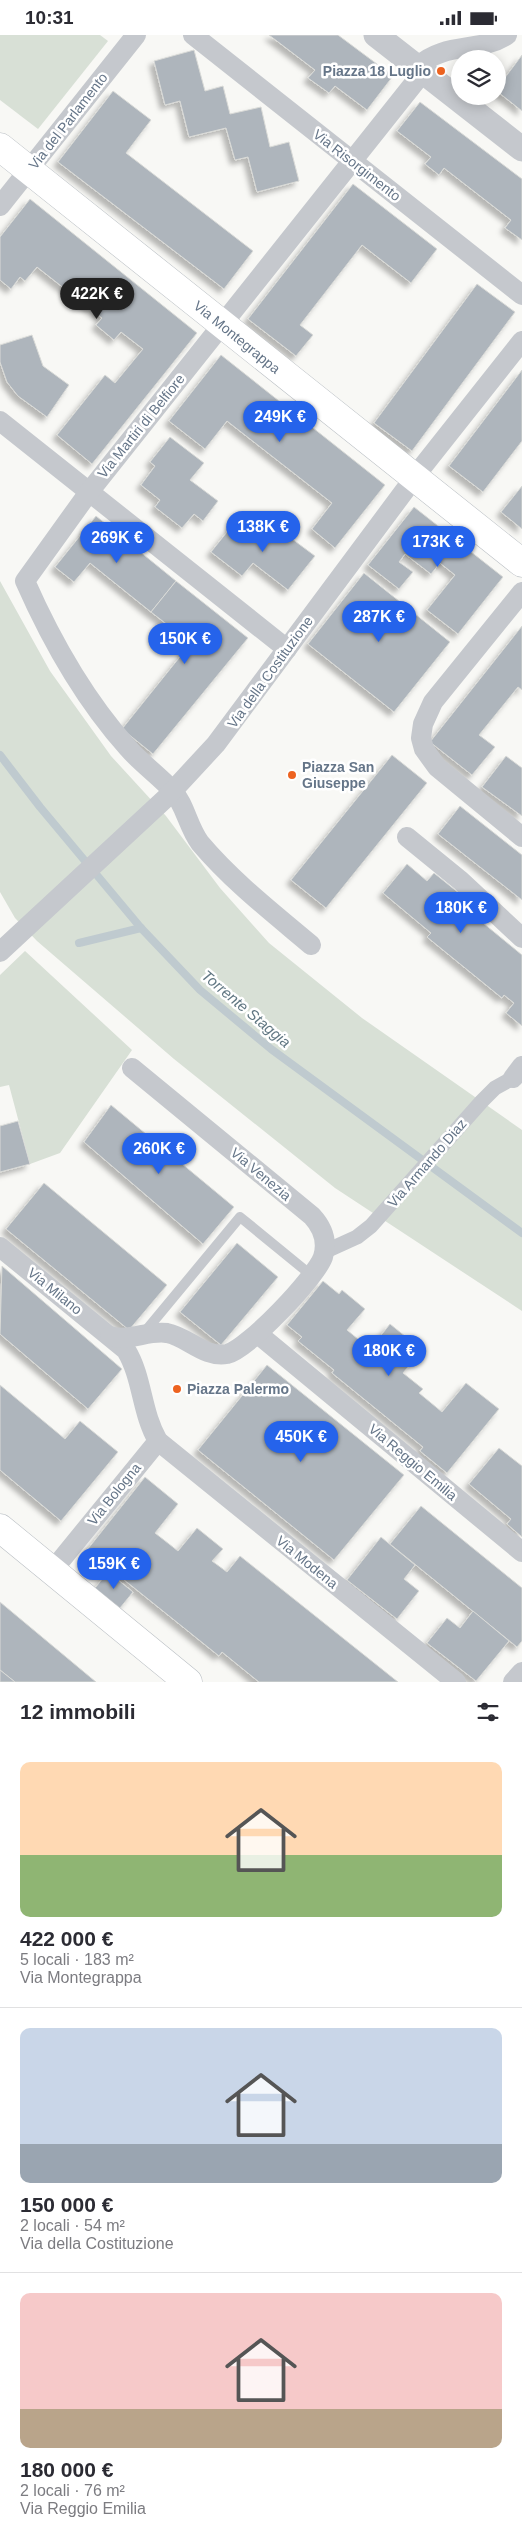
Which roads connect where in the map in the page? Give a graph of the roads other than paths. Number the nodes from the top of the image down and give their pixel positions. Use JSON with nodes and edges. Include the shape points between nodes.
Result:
{"nodes":[{"id":1,"x":136,"y":35,"type":"edge"},
{"id":2,"x":193,"y":35,"type":"edge"},
{"id":3,"x":376,"y":35,"type":"edge"},
{"id":4,"x":507,"y":35,"type":"edge"},
{"id":5,"x":420,"y":69,"type":"junction"},
{"id":6,"x":0,"y":147,"type":"edge"},
{"id":7,"x":522,"y":149,"type":"edge"},
{"id":8,"x":353,"y":161,"type":"junction"},
{"id":9,"x":29,"y":170,"type":"junction"},
{"id":10,"x":0,"y":206,"type":"edge"},
{"id":11,"x":522,"y":295,"type":"edge"},
{"id":12,"x":222,"y":325,"type":"junction"},
{"id":13,"x":522,"y":341,"type":"edge"},
{"id":14,"x":0,"y":421,"type":"edge"},
{"id":15,"x":414,"y":479,"type":"junction"},
{"id":16,"x":88,"y":492,"type":"junction"},
{"id":17,"x":522,"y":563,"type":"edge"},
{"id":18,"x":522,"y":592,"type":"edge"},
{"id":19,"x":287,"y":649,"type":"junction"},
{"id":20,"x":173,"y":791,"type":"junction"},
{"id":21,"x":407,"y":837,"type":"dead end"},
{"id":22,"x":522,"y":837,"type":"edge"},
{"id":23,"x":522,"y":938,"type":"edge"},
{"id":24,"x":311,"y":945,"type":"dead end"},
{"id":25,"x":0,"y":952,"type":"edge"},
{"id":26,"x":132,"y":1068,"type":"dead end"},
{"id":27,"x":518,"y":1072,"type":"edge"},
{"id":28,"x":0,"y":1247,"type":"edge"},
{"id":29,"x":324,"y":1252,"type":"junction"},
{"id":30,"x":311,"y":1275,"type":"junction"},
{"id":31,"x":143,"y":1334,"type":"junction"},
{"id":32,"x":258,"y":1334,"type":"junction"},
{"id":33,"x":110,"y":1336,"type":"junction"},
{"id":34,"x":158,"y":1441,"type":"junction"},
{"id":35,"x":0,"y":1528,"type":"edge"},
{"id":36,"x":522,"y":1552,"type":"edge"},
{"id":37,"x":52,"y":1571,"type":"junction"},
{"id":38,"x":522,"y":1671,"type":"edge"},
{"id":39,"x":188,"y":1682,"type":"edge"},
{"id":40,"x":456,"y":1682,"type":"edge"},
{"id":41,"x":512,"y":1682,"type":"edge"}],
"edges":[{"from":1,"to":9,"type":"street","name":"Via del Parlamento"},
{"from":2,"to":8,"type":"street","name":"Via Risorgimento"},
{"from":3,"to":5,"type":"street"},
{"from":4,"to":5,"type":"street","name":"Via Martiri di Belfiore","via":[[491,42],[441,52]]},
{"from":5,"to":7,"type":"street"},
{"from":5,"to":8,"type":"street","name":"Via Martiri di Belfiore"},
{"from":6,"to":9,"type":"main road","name":"Via Montegrappa"},
{"from":8,"to":11,"type":"street","name":"Via Risorgimento"},
{"from":8,"to":12,"type":"street","name":"Via Martiri di Belfiore"},
{"from":9,"to":10,"type":"street","name":"Via del Parlamento"},
{"from":9,"to":12,"type":"main road","name":"Via Montegrappa"},
{"from":12,"to":15,"type":"main road","name":"Via Montegrappa"},
{"from":12,"to":16,"type":"street","name":"Via Martiri di Belfiore"},
{"from":13,"to":15,"type":"street","name":"Via della Costituzione"},
{"from":14,"to":16,"type":"street"},
{"from":15,"to":17,"type":"main road","name":"Via Montegrappa"},
{"from":15,"to":19,"type":"street","name":"Via della Costituzione"},
{"from":16,"to":19,"type":"street"},
{"from":16,"to":20,"type":"street","name":"Via Martiri di Belfiore","via":[[25,581],[51,634],[94,705],[127,747]]},
{"from":18,"to":22,"type":"street","via":[[433,702],[422,724],[421,743],[431,760],[447,776]]},
{"from":19,"to":20,"type":"street","name":"Via della Costituzione","via":[[229,727]]},
{"from":20,"to":24,"type":"street","via":[[201,843],[251,893]]},
{"from":20,"to":25,"type":"street","name":"Via della Costituzione"},
{"from":21,"to":23,"type":"street","via":[[461,881]]},
{"from":26,"to":29,"type":"street","name":"Via Venezia","via":[[312,1216],[324,1232]]},
{"from":27,"to":29,"type":"street","name":"Via Armando Diaz","via":[[482,1101],[377,1219],[357,1237]]},
{"from":28,"to":33,"type":"street","name":"Via Milano"},
{"from":29,"to":30,"type":"street","via":[[322,1261]]},
{"from":30,"to":31,"type":"lane","via":[[240,1217]]},
{"from":30,"to":32,"type":"street"},
{"from":31,"to":32,"type":"street","via":[[172,1334],[204,1351],[219,1354],[232,1353]]},
{"from":31,"to":33,"type":"street","via":[[123,1338]]},
{"from":32,"to":36,"type":"street","name":"Via Reggio Emilia"},
{"from":33,"to":34,"type":"street","via":[[126,1350],[134,1364],[146,1416]]},
{"from":34,"to":37,"type":"street","name":"Via Bologna"},
{"from":34,"to":40,"type":"street","name":"Via Modena"},
{"from":35,"to":37,"type":"main road"},
{"from":37,"to":39,"type":"main road"},
{"from":38,"to":41,"type":"street"}]}
